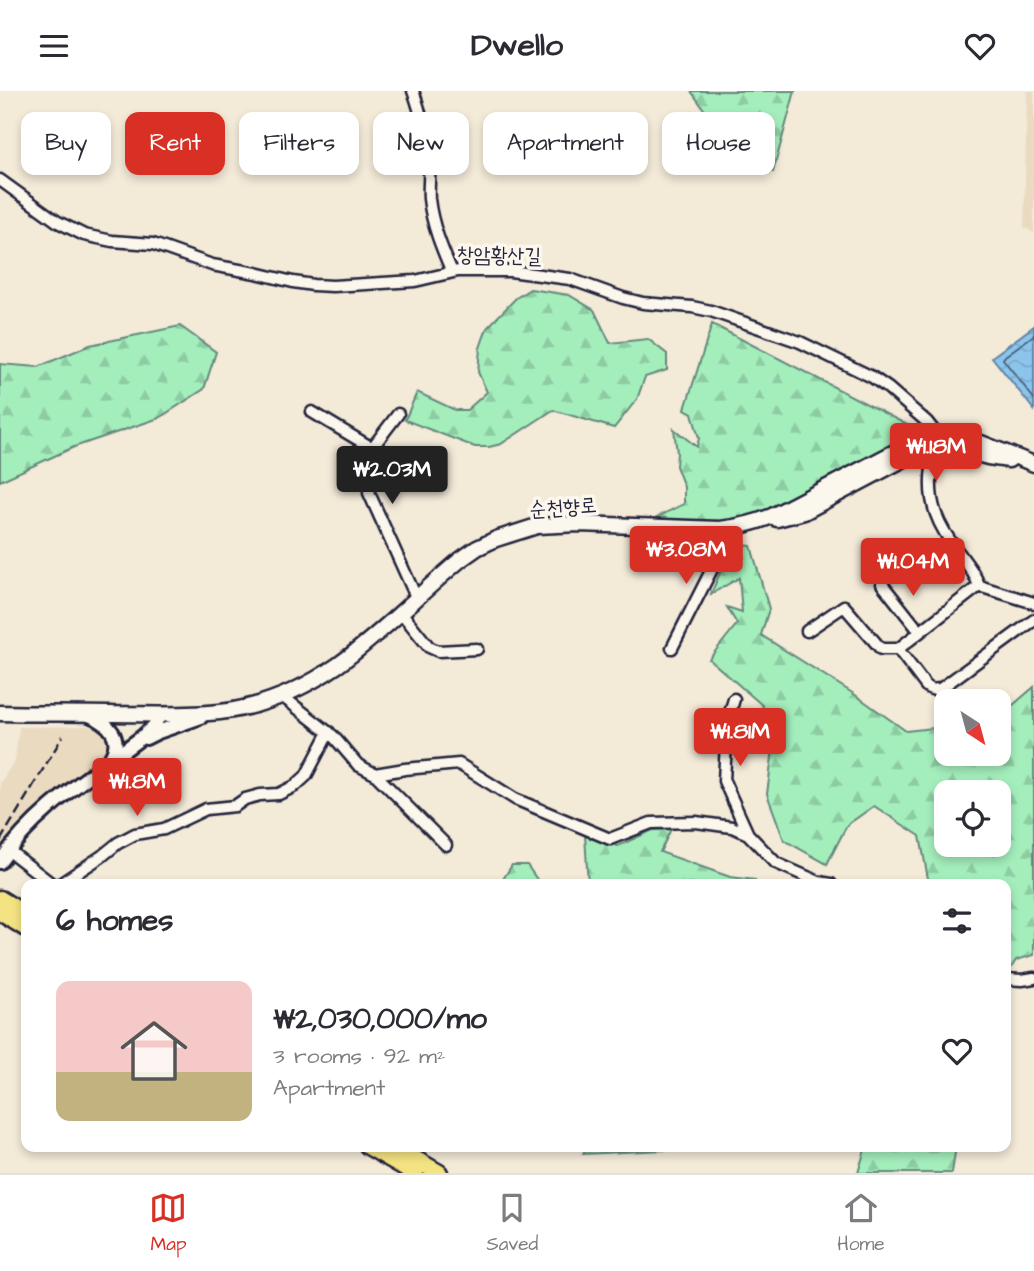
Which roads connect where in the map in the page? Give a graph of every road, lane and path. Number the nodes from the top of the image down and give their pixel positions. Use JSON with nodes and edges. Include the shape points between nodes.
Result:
{"nodes":[{"id":1,"x":413,"y":91,"type":"edge"},
{"id":2,"x":0,"y":180,"type":"edge"},
{"id":3,"x":452,"y":272,"type":"junction"},
{"id":4,"x":312,"y":412,"type":"dead end"},
{"id":5,"x":398,"y":414,"type":"dead end"},
{"id":6,"x":938,"y":436,"type":"junction"},
{"id":7,"x":372,"y":448,"type":"junction"},
{"id":8,"x":954,"y":448,"type":"junction"},
{"id":9,"x":906,"y":458,"type":"junction"},
{"id":10,"x":1034,"y":464,"type":"edge"},
{"id":11,"x":932,"y":468,"type":"junction"},
{"id":12,"x":755,"y":523,"type":"junction"},
{"id":13,"x":719,"y":529,"type":"junction"},
{"id":14,"x":882,"y":584,"type":"dead end"},
{"id":15,"x":979,"y":586,"type":"junction"},
{"id":16,"x":416,"y":597,"type":"junction"},
{"id":17,"x":1034,"y":603,"type":"edge"},
{"id":18,"x":400,"y":611,"type":"junction"},
{"id":19,"x":1034,"y":620,"type":"edge"},
{"id":20,"x":807,"y":631,"type":"dead end"},
{"id":21,"x":920,"y":632,"type":"junction"},
{"id":22,"x":672,"y":648,"type":"dead end"},
{"id":23,"x":477,"y":649,"type":"dead end"},
{"id":24,"x":898,"y":649,"type":"junction"},
{"id":25,"x":282,"y":696,"type":"junction"},
{"id":26,"x":734,"y":699,"type":"dead end"},
{"id":27,"x":219,"y":712,"type":"junction"},
{"id":28,"x":0,"y":713,"type":"edge"},
{"id":29,"x":84,"y":713,"type":"junction"},
{"id":30,"x":160,"y":714,"type":"junction"},
{"id":31,"x":329,"y":732,"type":"junction"},
{"id":32,"x":127,"y":748,"type":"junction"},
{"id":33,"x":106,"y":765,"type":"junction"},
{"id":34,"x":375,"y":774,"type":"junction"},
{"id":35,"x":748,"y":834,"type":"junction"},
{"id":36,"x":446,"y":845,"type":"dead end"},
{"id":37,"x":8,"y":850,"type":"junction"},
{"id":38,"x":0,"y":862,"type":"edge"},
{"id":39,"x":46,"y":879,"type":"edge"},
{"id":40,"x":67,"y":879,"type":"edge"},
{"id":41,"x":812,"y":879,"type":"edge"},
{"id":42,"x":1,"y":902,"type":"edge"},
{"id":43,"x":21,"y":912,"type":"edge"},
{"id":44,"x":21,"y":924,"type":"edge"},
{"id":45,"x":1034,"y":978,"type":"edge"},
{"id":46,"x":1011,"y":979,"type":"edge"},
{"id":47,"x":378,"y":1152,"type":"edge"},
{"id":48,"x":402,"y":1152,"type":"edge"},
{"id":49,"x":415,"y":1173,"type":"edge"},
{"id":50,"x":439,"y":1173,"type":"edge"}],
"edges":[{"from":1,"to":3,"type":"street","via":[[427,145],[433,221]]},
{"from":2,"to":3,"type":"street","name":"창암황산길","via":[[83,235],[153,244],[218,267],[323,286],[415,281]]},
{"from":3,"to":6,"type":"street","name":"창암황산길","via":[[500,270],[555,276],[632,301],[727,316],[800,342],[872,377]]},
{"from":4,"to":7,"type":"street"},
{"from":5,"to":7,"type":"street"},
{"from":6,"to":10,"type":"main road","name":"순천향로","via":[[963,437]]},
{"from":6,"to":12,"type":"main road","name":"순천향로","via":[[910,445]]},
{"from":7,"to":16,"type":"street","via":[[369,493]]},
{"from":8,"to":9,"type":"main road"},
{"from":8,"to":10,"type":"main road"},
{"from":8,"to":11,"type":"street"},
{"from":9,"to":11,"type":"street","via":[[920,456]]},
{"from":9,"to":12,"type":"main road","via":[[804,512]]},
{"from":11,"to":15,"type":"street","via":[[931,502],[941,528]]},
{"from":12,"to":13,"type":"main road","name":"순천향로"},
{"from":13,"to":16,"type":"main road","name":"순천향로","via":[[537,526],[477,548]]},
{"from":13,"to":22,"type":"street","via":[[719,555]]},
{"from":14,"to":21,"type":"street"},
{"from":15,"to":17,"type":"street"},
{"from":15,"to":21,"type":"street"},
{"from":16,"to":18,"type":"main road","name":"순천향로"},
{"from":18,"to":23,"type":"street","via":[[429,647],[438,651]]},
{"from":18,"to":25,"type":"main road","name":"순천향로","via":[[337,665]]},
{"from":19,"to":24,"type":"street","via":[[940,689],[926,686]]},
{"from":20,"to":24,"type":"street","via":[[845,605],[881,649]]},
{"from":21,"to":24,"type":"street"},
{"from":25,"to":27,"type":"main road","name":"순천향로"},
{"from":25,"to":31,"type":"street"},
{"from":26,"to":35,"type":"street","via":[[727,723],[724,781]]},
{"from":27,"to":30,"type":"main road","name":"순천향로"},
{"from":27,"to":32,"type":"street","via":[[158,731]]},
{"from":28,"to":29,"type":"main road","name":"순천향로"},
{"from":29,"to":30,"type":"main road","name":"순천향로"},
{"from":29,"to":33,"type":"street","via":[[101,720],[116,739]]},
{"from":30,"to":32,"type":"street","via":[[154,726]]},
{"from":31,"to":34,"type":"street","via":[[358,765]]},
{"from":31,"to":40,"type":"street","via":[[306,776],[295,786],[228,808],[206,809],[164,829],[127,837]]},
{"from":32,"to":33,"type":"street"},
{"from":33,"to":37,"type":"street","via":[[54,803]]},
{"from":34,"to":35,"type":"street","via":[[459,764],[515,799],[610,839],[651,823],[696,822]]},
{"from":34,"to":36,"type":"street"},
{"from":35,"to":41,"type":"street","via":[[776,863]]},
{"from":37,"to":38,"type":"street"},
{"from":37,"to":39,"type":"street"},
{"from":42,"to":43,"type":"highway"},
{"from":42,"to":44,"type":"highway"},
{"from":45,"to":46,"type":"street"},
{"from":47,"to":49,"type":"highway"},
{"from":48,"to":50,"type":"highway"}]}
